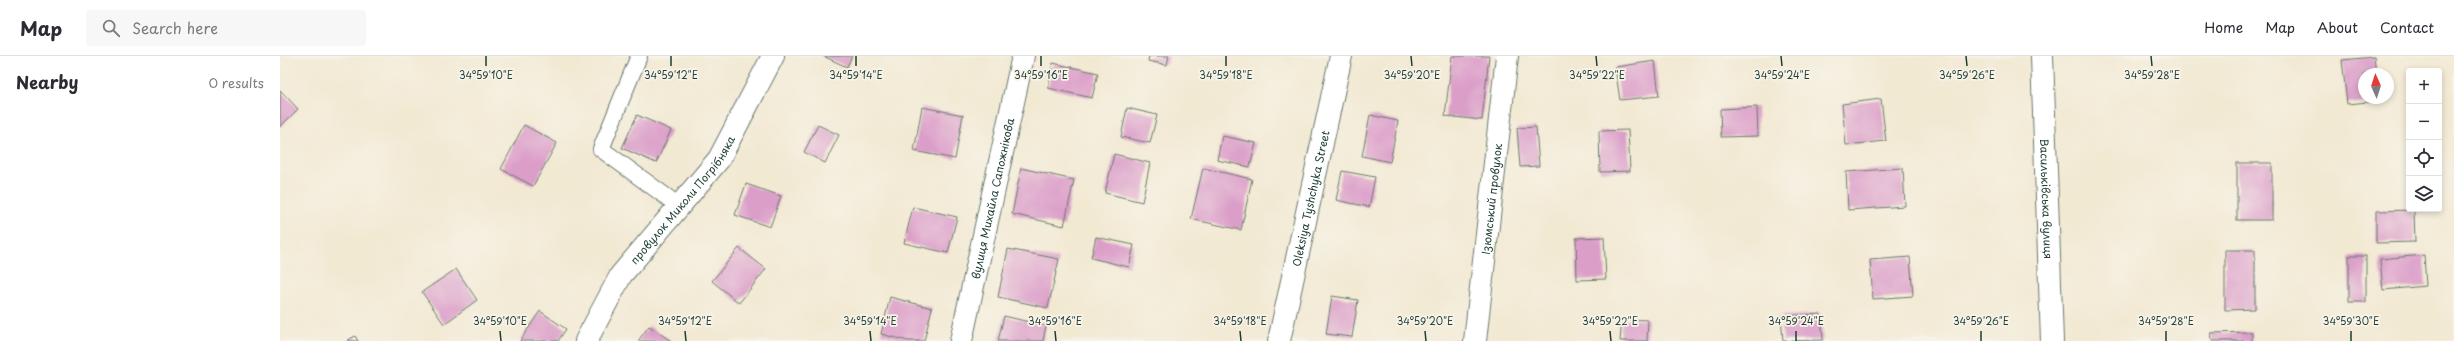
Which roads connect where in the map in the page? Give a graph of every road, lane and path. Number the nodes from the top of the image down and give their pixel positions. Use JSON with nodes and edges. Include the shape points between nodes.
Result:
{"nodes":[{"id":1,"x":639,"y":56,"type":"edge"},
{"id":2,"x":773,"y":56,"type":"edge"},
{"id":3,"x":1024,"y":56,"type":"edge"},
{"id":4,"x":1342,"y":56,"type":"edge"},
{"id":5,"x":1507,"y":56,"type":"edge"},
{"id":6,"x":2042,"y":56,"type":"edge"},
{"id":7,"x":679,"y":206,"type":"junction"},
{"id":8,"x":586,"y":341,"type":"edge"},
{"id":9,"x":961,"y":341,"type":"edge"},
{"id":10,"x":1279,"y":341,"type":"edge"},
{"id":11,"x":1475,"y":341,"type":"edge"},
{"id":12,"x":2052,"y":341,"type":"edge"}],
"edges":[{"from":1,"to":7,"type":"lane","via":[[601,149]]},
{"from":2,"to":7,"type":"street","name":"провулок Миколи Погрібняка","via":[[719,159]]},
{"from":3,"to":9,"type":"street","name":"вулиця Михайла Сапожнікова"},
{"from":4,"to":10,"type":"street","name":"Oleksiya Tyshchyka Street"},
{"from":5,"to":11,"type":"street","name":"Ізюмський провулок"},
{"from":6,"to":12,"type":"street","name":"Васильківська вулиця"},
{"from":7,"to":8,"type":"street","name":"провулок Миколи Погрібняка","via":[[621,275]]}]}
